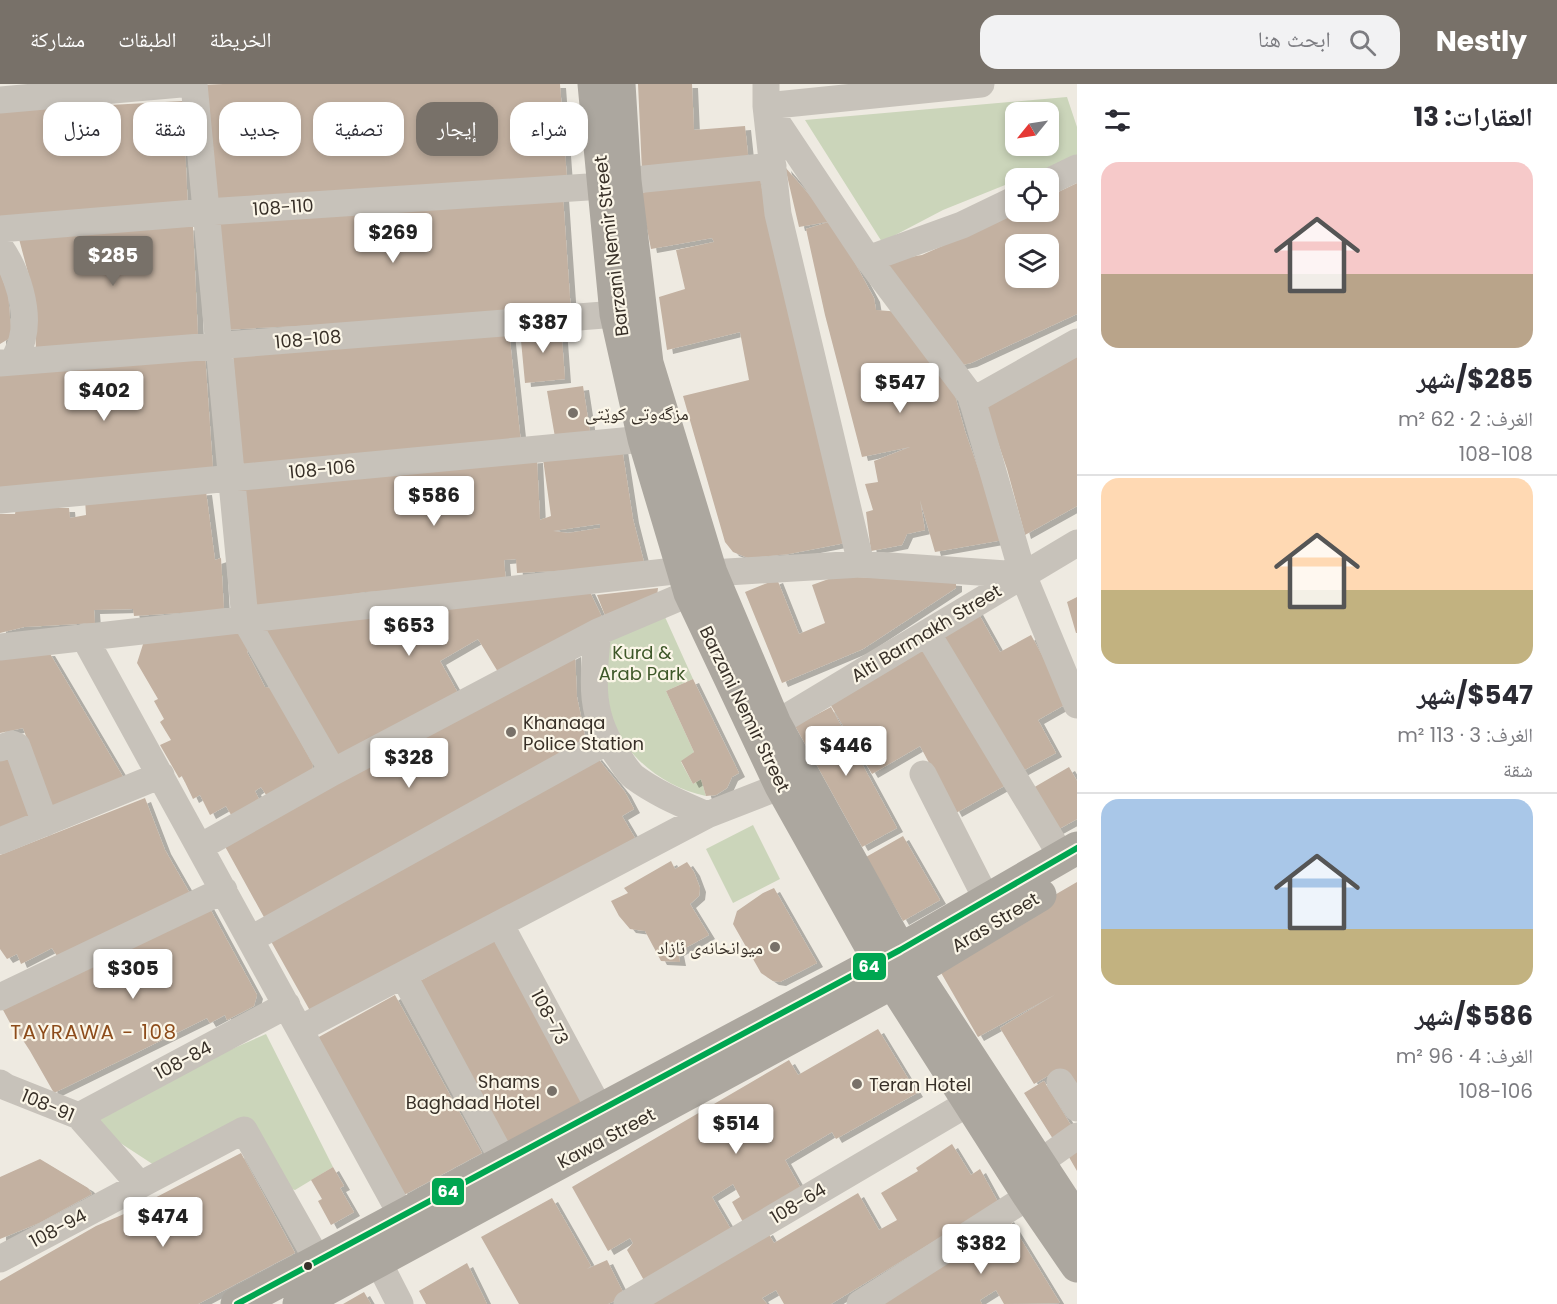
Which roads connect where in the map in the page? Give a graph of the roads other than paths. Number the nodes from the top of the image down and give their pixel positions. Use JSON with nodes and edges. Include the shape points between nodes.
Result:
{"nodes":[{"id":1,"x":181,"y":84,"type":"edge"},
{"id":2,"x":194,"y":84,"type":"edge"},
{"id":3,"x":594,"y":84,"type":"edge"},
{"id":4,"x":619,"y":84,"type":"edge"},
{"id":5,"x":981,"y":84,"type":"edge"},
{"id":6,"x":766,"y":95,"type":"edge"},
{"id":7,"x":0,"y":100,"type":"edge"},
{"id":8,"x":773,"y":166,"type":"junction"},
{"id":9,"x":1077,"y":168,"type":"edge"},
{"id":10,"x":1059,"y":177,"type":"edge"},
{"id":11,"x":614,"y":183,"type":"junction"},
{"id":12,"x":1005,"y":204,"type":"edge"},
{"id":13,"x":206,"y":212,"type":"junction"},
{"id":14,"x":0,"y":229,"type":"edge"},
{"id":15,"x":0,"y":247,"type":"edge"},
{"id":16,"x":868,"y":258,"type":"junction"},
{"id":17,"x":616,"y":314,"type":"junction"},
{"id":18,"x":1077,"y":342,"type":"edge"},
{"id":19,"x":219,"y":346,"type":"junction"},
{"id":20,"x":7,"y":363,"type":"edge"},
{"id":21,"x":972,"y":401,"type":"junction"},
{"id":22,"x":644,"y":439,"type":"junction"},
{"id":23,"x":232,"y":477,"type":"junction"},
{"id":24,"x":0,"y":500,"type":"edge"},
{"id":25,"x":1077,"y":543,"type":"edge"},
{"id":26,"x":861,"y":564,"type":"junction"},
{"id":27,"x":1023,"y":575,"type":"junction"},
{"id":28,"x":694,"y":579,"type":"junction"},
{"id":29,"x":245,"y":619,"type":"junction"},
{"id":30,"x":598,"y":632,"type":"junction"},
{"id":31,"x":927,"y":633,"type":"junction"},
{"id":32,"x":84,"y":637,"type":"junction"},
{"id":33,"x":0,"y":647,"type":"edge"},
{"id":34,"x":1076,"y":701,"type":"edge"},
{"id":35,"x":776,"y":724,"type":"junction"},
{"id":36,"x":606,"y":742,"type":"junction"},
{"id":37,"x":0,"y":748,"type":"edge"},
{"id":38,"x":333,"y":772,"type":"junction"},
{"id":39,"x":923,"y":774,"type":"dead end"},
{"id":40,"x":161,"y":776,"type":"junction"},
{"id":41,"x":781,"y":786,"type":"junction"},
{"id":42,"x":707,"y":815,"type":"junction"},
{"id":43,"x":45,"y":823,"type":"junction"},
{"id":44,"x":0,"y":841,"type":"edge"},
{"id":45,"x":200,"y":847,"type":"junction"},
{"id":46,"x":1072,"y":859,"type":"edge"},
{"id":47,"x":224,"y":890,"type":"junction"},
{"id":48,"x":987,"y":900,"type":"junction"},
{"id":49,"x":500,"y":924,"type":"junction"},
{"id":50,"x":251,"y":939,"type":"junction"},
{"id":51,"x":896,"y":966,"type":"junction"},
{"id":52,"x":403,"y":975,"type":"junction"},
{"id":53,"x":0,"y":997,"type":"edge"},
{"id":54,"x":287,"y":1005,"type":"junction"},
{"id":55,"x":300,"y":1029,"type":"junction"},
{"id":56,"x":1060,"y":1082,"type":"dead end"},
{"id":57,"x":2,"y":1087,"type":"edge"},
{"id":58,"x":970,"y":1102,"type":"junction"},
{"id":59,"x":1077,"y":1108,"type":"edge"},
{"id":60,"x":600,"y":1110,"type":"junction"},
{"id":61,"x":79,"y":1116,"type":"junction"},
{"id":62,"x":1077,"y":1136,"type":"edge"},
{"id":63,"x":577,"y":1138,"type":"junction"},
{"id":64,"x":504,"y":1162,"type":"junction"},
{"id":65,"x":1039,"y":1163,"type":"junction"},
{"id":66,"x":140,"y":1185,"type":"junction"},
{"id":67,"x":1029,"y":1196,"type":"junction"},
{"id":68,"x":402,"y":1216,"type":"junction"},
{"id":69,"x":1077,"y":1221,"type":"edge"},
{"id":70,"x":0,"y":1259,"type":"edge"},
{"id":71,"x":318,"y":1261,"type":"junction"},
{"id":72,"x":378,"y":1261,"type":"junction"},
{"id":73,"x":1077,"y":1266,"type":"edge"},
{"id":74,"x":237,"y":1304,"type":"edge"},
{"id":75,"x":299,"y":1304,"type":"edge"},
{"id":76,"x":400,"y":1304,"type":"edge"},
{"id":77,"x":627,"y":1304,"type":"edge"},
{"id":78,"x":860,"y":1304,"type":"edge"}],
"edges":[{"from":1,"to":7,"type":"street"},
{"from":2,"to":13,"type":"street"},
{"from":3,"to":11,"type":"main road","name":"Barzani Nemir Street"},
{"from":4,"to":11,"type":"main road","name":"Barzani Nemir Street"},
{"from":5,"to":6,"type":"street"},
{"from":6,"to":8,"type":"street"},
{"from":6,"to":16,"type":"street"},
{"from":8,"to":11,"type":"street","name":"108-110"},
{"from":8,"to":26,"type":"street","via":[[778,214]]},
{"from":9,"to":10,"type":"street"},
{"from":11,"to":13,"type":"street","name":"108-110"},
{"from":11,"to":17,"type":"main road","name":"Barzani Nemir Street"},
{"from":11,"to":28,"type":"main road","name":"Barzani Nemir Street","via":[[647,363]]},
{"from":12,"to":16,"type":"street","via":[[962,225]]},
{"from":13,"to":14,"type":"street","name":"108-110"},
{"from":13,"to":19,"type":"street"},
{"from":15,"to":20,"type":"street","via":[[18,278],[23,309],[22,338]]},
{"from":16,"to":21,"type":"street"},
{"from":17,"to":19,"type":"street","name":"108-108"},
{"from":17,"to":22,"type":"main road","name":"Barzani Nemir Street"},
{"from":18,"to":21,"type":"street"},
{"from":19,"to":20,"type":"street","name":"108-108"},
{"from":19,"to":23,"type":"street"},
{"from":21,"to":27,"type":"street"},
{"from":22,"to":23,"type":"street","name":"108-106"},
{"from":22,"to":28,"type":"main road","name":"Barzani Nemir Street"},
{"from":23,"to":24,"type":"street","name":"108-106"},
{"from":23,"to":29,"type":"street"},
{"from":25,"to":27,"type":"street","name":"Alti Barmakh Street"},
{"from":26,"to":27,"type":"street"},
{"from":26,"to":28,"type":"street"},
{"from":27,"to":31,"type":"street","name":"Alti Barmakh Street"},
{"from":27,"to":34,"type":"street"},
{"from":28,"to":29,"type":"street"},
{"from":28,"to":30,"type":"street"},
{"from":28,"to":35,"type":"main road","name":"Barzani Nemir Street"},
{"from":28,"to":41,"type":"main road","name":"Barzani Nemir Street"},
{"from":29,"to":32,"type":"street"},
{"from":29,"to":38,"type":"street"},
{"from":30,"to":36,"type":"street","via":[[595,706]]},
{"from":30,"to":38,"type":"street"},
{"from":31,"to":35,"type":"street","name":"Alti Barmakh Street"},
{"from":31,"to":46,"type":"street"},
{"from":32,"to":33,"type":"street"},
{"from":32,"to":40,"type":"street"},
{"from":35,"to":51,"type":"main road","name":"Barzani Nemir Street"},
{"from":36,"to":42,"type":"street","via":[[632,775],[664,796]]},
{"from":36,"to":50,"type":"street"},
{"from":37,"to":43,"type":"street","via":[[17,746]]},
{"from":38,"to":45,"type":"street"},
{"from":39,"to":48,"type":"street"},
{"from":40,"to":43,"type":"street"},
{"from":40,"to":45,"type":"street"},
{"from":41,"to":42,"type":"street"},
{"from":41,"to":51,"type":"main road","name":"Barzani Nemir Street"},
{"from":42,"to":49,"type":"street"},
{"from":43,"to":44,"type":"street"},
{"from":45,"to":47,"type":"street"},
{"from":46,"to":48,"type":"main road","name":"Aras Street"},
{"from":46,"to":51,"type":"main road","name":"Aras Street"},
{"from":47,"to":50,"type":"street"},
{"from":47,"to":53,"type":"street"},
{"from":48,"to":51,"type":"main road","name":"Aras Street"},
{"from":49,"to":52,"type":"street"},
{"from":49,"to":60,"type":"street","name":"108-73"},
{"from":50,"to":54,"type":"street"},
{"from":51,"to":58,"type":"main road","name":"Barzani Nemir Street"},
{"from":51,"to":60,"type":"main road","name":"Kawa Street"},
{"from":51,"to":63,"type":"main road","name":"Kawa Street"},
{"from":51,"to":65,"type":"main road","name":"Barzani Nemir Street"},
{"from":52,"to":55,"type":"street"},
{"from":52,"to":64,"type":"street"},
{"from":54,"to":55,"type":"street"},
{"from":54,"to":61,"type":"street","name":"108-84"},
{"from":55,"to":68,"type":"street"},
{"from":56,"to":59,"type":"street"},
{"from":57,"to":61,"type":"street","name":"108-91"},
{"from":58,"to":67,"type":"main road","name":"Barzani Nemir Street"},
{"from":58,"to":77,"type":"street","name":"108-64"},
{"from":60,"to":63,"type":"main road","name":"Kawa Street"},
{"from":61,"to":66,"type":"street","name":"108-91"},
{"from":62,"to":65,"type":"street"},
{"from":63,"to":64,"type":"main road","name":"Kawa Street"},
{"from":63,"to":72,"type":"main road","name":"Kawa Street"},
{"from":64,"to":68,"type":"main road","name":"Kawa Street"},
{"from":65,"to":69,"type":"main road","name":"Barzani Nemir Street"},
{"from":66,"to":70,"type":"street","name":"108-94"},
{"from":66,"to":71,"type":"street","name":"108-94","via":[[244,1130]]},
{"from":67,"to":73,"type":"main road","name":"Barzani Nemir Street"},
{"from":67,"to":78,"type":"street"},
{"from":68,"to":71,"type":"main road","name":"Kawa Street"},
{"from":71,"to":74,"type":"main road","name":"Kawa Street"},
{"from":72,"to":75,"type":"main road","name":"Kawa Street"},
{"from":72,"to":76,"type":"street"}]}
